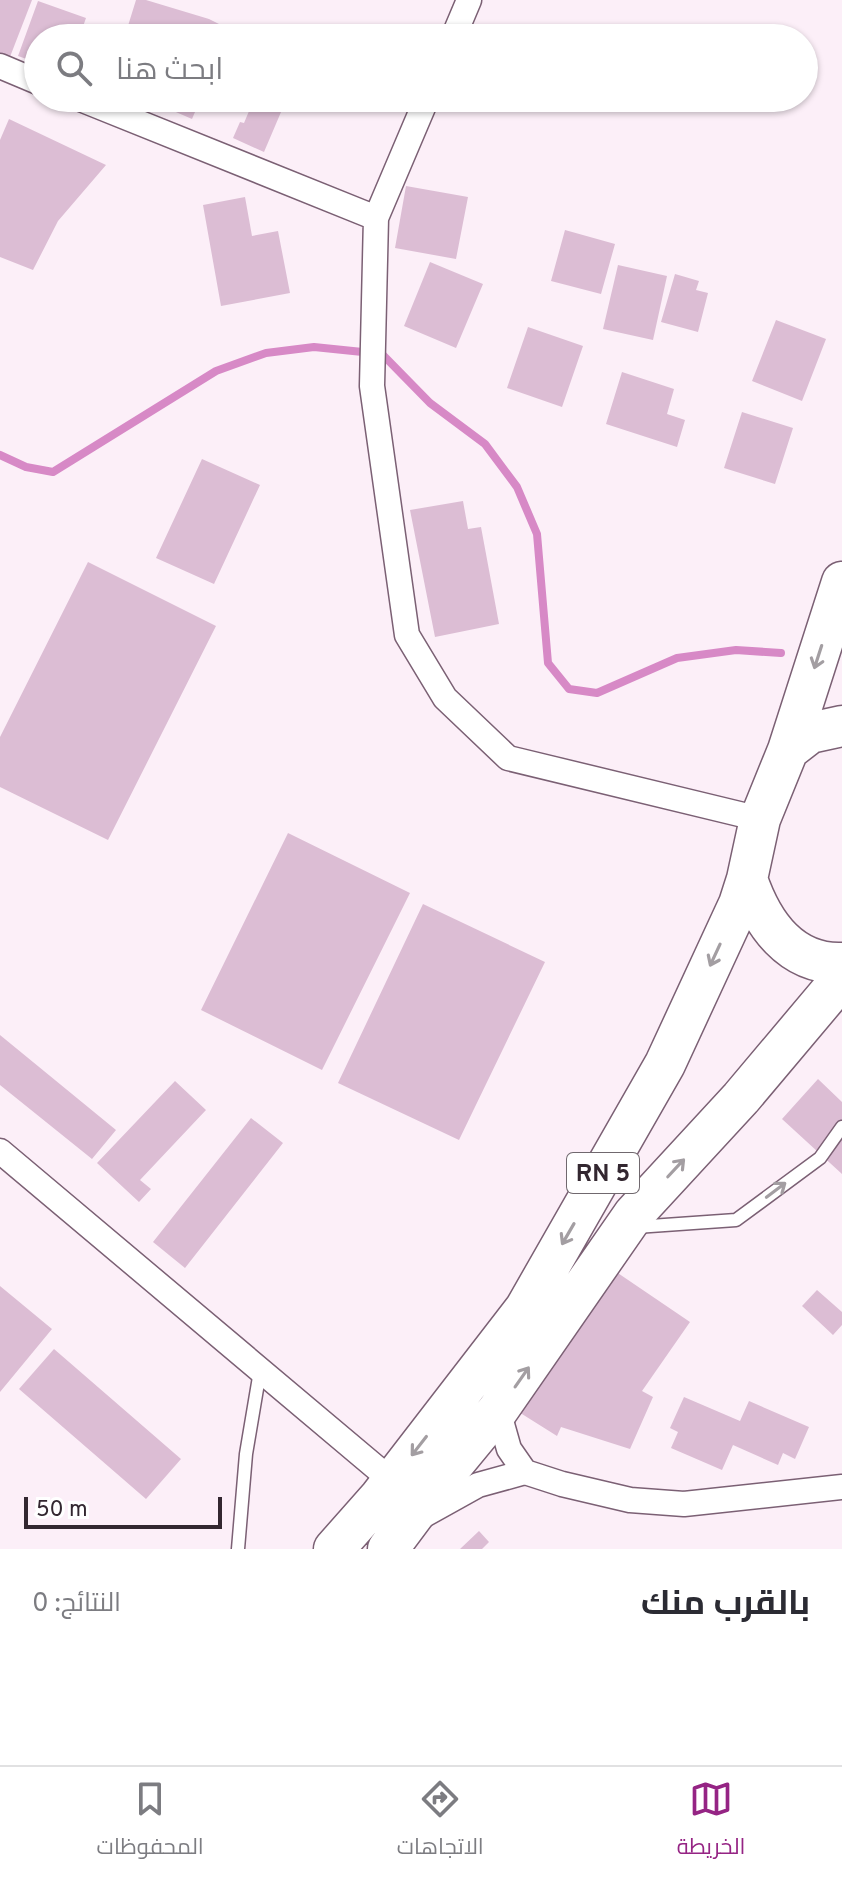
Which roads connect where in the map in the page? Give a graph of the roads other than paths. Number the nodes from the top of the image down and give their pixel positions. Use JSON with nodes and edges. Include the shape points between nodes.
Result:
{"nodes":[{"id":1,"x":469,"y":0,"type":"edge"},
{"id":2,"x":459,"y":24,"type":"edge"},
{"id":3,"x":0,"y":66,"type":"edge"},
{"id":4,"x":24,"y":76,"type":"edge"},
{"id":5,"x":113,"y":112,"type":"edge"},
{"id":6,"x":421,"y":112,"type":"edge"},
{"id":7,"x":376,"y":218,"type":"junction"},
{"id":8,"x":842,"y":582,"type":"edge"},
{"id":9,"x":842,"y":726,"type":"edge"},
{"id":10,"x":788,"y":750,"type":"junction"},
{"id":11,"x":760,"y":819,"type":"junction"},
{"id":12,"x":747,"y":879,"type":"junction"},
{"id":13,"x":842,"y":963,"type":"edge"},
{"id":14,"x":842,"y":978,"type":"edge"},
{"id":15,"x":842,"y":1127,"type":"edge"},
{"id":16,"x":2,"y":1158,"type":"edge"},
{"id":17,"x":625,"y":1228,"type":"junction"},
{"id":18,"x":260,"y":1371,"type":"junction"},
{"id":19,"x":498,"y":1410,"type":"junction"},
{"id":20,"x":525,"y":1472,"type":"junction"},
{"id":21,"x":392,"y":1481,"type":"junction"},
{"id":22,"x":842,"y":1487,"type":"edge"},
{"id":23,"x":397,"y":1538,"type":"edge"},
{"id":24,"x":238,"y":1549,"type":"edge"},
{"id":25,"x":334,"y":1549,"type":"edge"}],
"edges":[{"from":1,"to":2,"type":"street"},
{"from":3,"to":4,"type":"street"},
{"from":5,"to":7,"type":"street"},
{"from":6,"to":7,"type":"street"},
{"from":7,"to":11,"type":"street","via":[[372,386],[407,635],[445,698],[508,758]]},
{"from":8,"to":10,"type":"highway","number":"RN 5","one_way":true},
{"from":9,"to":10,"type":"highway","via":[[810,733]]},
{"from":10,"to":11,"type":"highway","number":"RN 5"},
{"from":11,"to":12,"type":"highway","number":"RN 5"},
{"from":12,"to":13,"type":"highway","via":[[757,908],[778,939],[812,958]]},
{"from":12,"to":21,"type":"highway","number":"RN 5","one_way":true,"via":[[665,1064],[525,1309]]},
{"from":17,"to":14,"type":"highway","number":"RN 5","one_way":true},
{"from":17,"to":15,"type":"lane","one_way":true,"via":[[736,1220],[820,1158]]},
{"from":16,"to":18,"type":"street"},
{"from":19,"to":17,"type":"highway","number":"RN 5","one_way":true},
{"from":18,"to":21,"type":"street"},
{"from":18,"to":24,"type":"lane"},
{"from":19,"to":20,"type":"street","via":[[509,1449]]},
{"from":19,"to":23,"type":"highway","number":"RN 5"},
{"from":20,"to":22,"type":"street","via":[[630,1500],[684,1504]]},
{"from":20,"to":23,"type":"street","via":[[445,1501]]},
{"from":21,"to":25,"type":"highway","number":"RN 5"}]}
